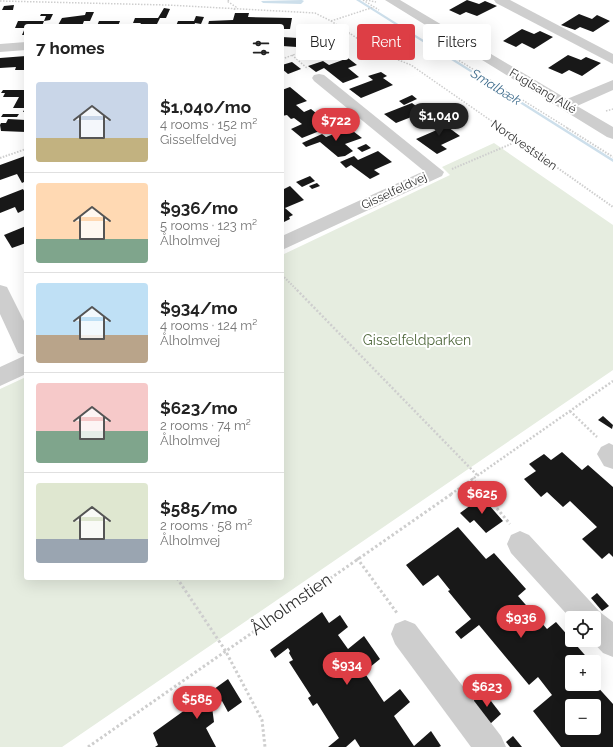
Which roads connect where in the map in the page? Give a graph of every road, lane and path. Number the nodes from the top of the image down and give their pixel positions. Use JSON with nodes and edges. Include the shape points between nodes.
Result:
{"nodes":[{"id":1,"x":229,"y":0,"type":"edge"},
{"id":2,"x":363,"y":0,"type":"edge"},
{"id":3,"x":500,"y":0,"type":"edge"},
{"id":4,"x":0,"y":1,"type":"edge"},
{"id":5,"x":8,"y":1,"type":"edge"},
{"id":6,"x":386,"y":3,"type":"edge"},
{"id":7,"x":234,"y":10,"type":"junction"},
{"id":8,"x":382,"y":12,"type":"dead end"},
{"id":9,"x":331,"y":21,"type":"junction"},
{"id":10,"x":350,"y":34,"type":"junction"},
{"id":11,"x":24,"y":46,"type":"edge"},
{"id":12,"x":0,"y":48,"type":"edge"},
{"id":13,"x":292,"y":55,"type":"junction"},
{"id":14,"x":284,"y":58,"type":"edge"},
{"id":15,"x":458,"y":60,"type":"edge"},
{"id":16,"x":613,"y":60,"type":"edge"},
{"id":17,"x":318,"y":78,"type":"joint"},
{"id":18,"x":613,"y":84,"type":"edge"},
{"id":19,"x":566,"y":106,"type":"junction"},
{"id":20,"x":613,"y":134,"type":"edge"},
{"id":21,"x":518,"y":141,"type":"junction"},
{"id":22,"x":24,"y":150,"type":"edge"},
{"id":23,"x":613,"y":157,"type":"edge"},
{"id":24,"x":0,"y":158,"type":"edge"},
{"id":25,"x":436,"y":172,"type":"junction"},
{"id":26,"x":613,"y":207,"type":"edge"},
{"id":27,"x":284,"y":243,"type":"edge"},
{"id":28,"x":284,"y":277,"type":"edge"},
{"id":29,"x":0,"y":292,"type":"edge"},
{"id":30,"x":24,"y":343,"type":"edge"},
{"id":31,"x":24,"y":365,"type":"edge"},
{"id":32,"x":0,"y":377,"type":"edge"},
{"id":33,"x":613,"y":381,"type":"edge"},
{"id":34,"x":570,"y":411,"type":"junction"},
{"id":35,"x":611,"y":456,"type":"edge"},
{"id":36,"x":477,"y":475,"type":"junction"},
{"id":37,"x":472,"y":478,"type":"junction"},
{"id":38,"x":520,"y":544,"type":"joint"},
{"id":39,"x":357,"y":558,"type":"junction"},
{"id":40,"x":178,"y":580,"type":"edge"},
{"id":41,"x":582,"y":611,"type":"edge"},
{"id":42,"x":601,"y":630,"type":"edge"},
{"id":43,"x":405,"y":634,"type":"joint"},
{"id":44,"x":613,"y":643,"type":"edge"},
{"id":45,"x":225,"y":650,"type":"junction"},
{"id":46,"x":88,"y":747,"type":"edge"},
{"id":47,"x":265,"y":747,"type":"edge"},
{"id":48,"x":490,"y":747,"type":"edge"}],
"edges":[{"from":1,"to":7,"type":"path","via":[[236,7]]},
{"from":2,"to":8,"type":"path"},
{"from":3,"to":16,"type":"street"},
{"from":4,"to":5,"type":"path","name":"Nordveststien"},
{"from":5,"to":7,"type":"path","name":"Nordveststien","via":[[166,5]]},
{"from":6,"to":9,"type":"path"},
{"from":6,"to":19,"type":"street","name":"Fuglsang Allé"},
{"from":7,"to":9,"type":"path","name":"Nordveststien","via":[[315,13]]},
{"from":9,"to":10,"type":"path","name":"Nordveststien"},
{"from":10,"to":13,"type":"path"},
{"from":10,"to":21,"type":"path","name":"Nordveststien","via":[[378,52],[411,65]]},
{"from":11,"to":12,"type":"street"},
{"from":13,"to":14,"type":"path"},
{"from":13,"to":17,"type":"path"},
{"from":15,"to":23,"type":"path"},
{"from":17,"to":25,"type":"street","name":"Gisselfeldvej"},
{"from":18,"to":19,"type":"street"},
{"from":19,"to":20,"type":"street","name":"Fuglsang Allé"},
{"from":21,"to":25,"type":"path","via":[[444,172]]},
{"from":21,"to":26,"type":"path","name":"Nordveststien"},
{"from":22,"to":24,"type":"path"},
{"from":25,"to":27,"type":"street","name":"Gisselfeldvej"},
{"from":28,"to":36,"type":"path"},
{"from":29,"to":30,"type":"street"},
{"from":31,"to":32,"type":"street"},
{"from":33,"to":34,"type":"path","name":"Ålholmstien"},
{"from":34,"to":35,"type":"path","via":[[605,444]]},
{"from":34,"to":36,"type":"path","name":"Ålholmstien"},
{"from":36,"to":37,"type":"path","name":"Ålholmstien"},
{"from":37,"to":38,"type":"path","via":[[512,526]]},
{"from":37,"to":39,"type":"path","name":"Ålholmstien"},
{"from":38,"to":41,"type":"street"},
{"from":39,"to":43,"type":"path","via":[[401,619]]},
{"from":39,"to":45,"type":"path","name":"Ålholmstien"},
{"from":40,"to":45,"type":"path"},
{"from":42,"to":44,"type":"street"},
{"from":43,"to":48,"type":"street"},
{"from":45,"to":46,"type":"path","name":"Ålholmstien"},
{"from":45,"to":47,"type":"path","via":[[262,720]]}]}
